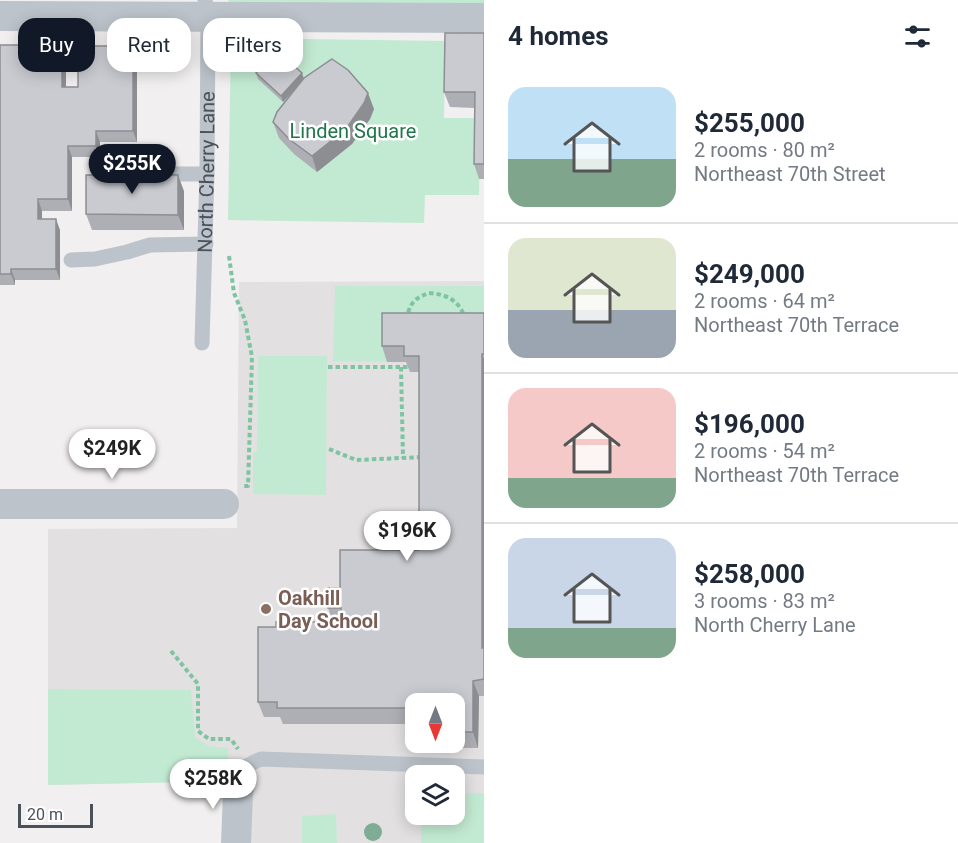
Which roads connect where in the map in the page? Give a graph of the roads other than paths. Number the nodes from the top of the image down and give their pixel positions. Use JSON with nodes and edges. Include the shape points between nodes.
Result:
{"nodes":[{"id":1,"x":56,"y":8,"type":"edge"},
{"id":2,"x":206,"y":9,"type":"edge"},
{"id":3,"x":0,"y":16,"type":"edge"},
{"id":4,"x":484,"y":18,"type":"edge"},
{"id":5,"x":114,"y":174,"type":"edge"},
{"id":6,"x":207,"y":174,"type":"junction"},
{"id":7,"x":206,"y":244,"type":"junction"},
{"id":8,"x":72,"y":260,"type":"dead end"},
{"id":9,"x":201,"y":343,"type":"dead end"},
{"id":10,"x":0,"y":504,"type":"edge"},
{"id":11,"x":224,"y":504,"type":"road end"},
{"id":12,"x":484,"y":767,"type":"edge"},
{"id":13,"x":244,"y":773,"type":"joint"},
{"id":14,"x":236,"y":843,"type":"edge"}],
"edges":[{"from":1,"to":2,"type":"street"},
{"from":1,"to":3,"type":"street"},
{"from":2,"to":4,"type":"street"},
{"from":2,"to":6,"type":"lane","name":"North Cherry Lane"},
{"from":5,"to":6,"type":"lane"},
{"from":6,"to":7,"type":"lane","name":"North Cherry Lane"},
{"from":7,"to":8,"type":"lane","via":[[150,245],[94,259]]},
{"from":7,"to":9,"type":"lane","name":"North Cherry Lane"},
{"from":10,"to":11,"type":"street"},
{"from":12,"to":13,"type":"lane","via":[[261,759]]},
{"from":13,"to":14,"type":"street","via":[[237,793]]}]}
